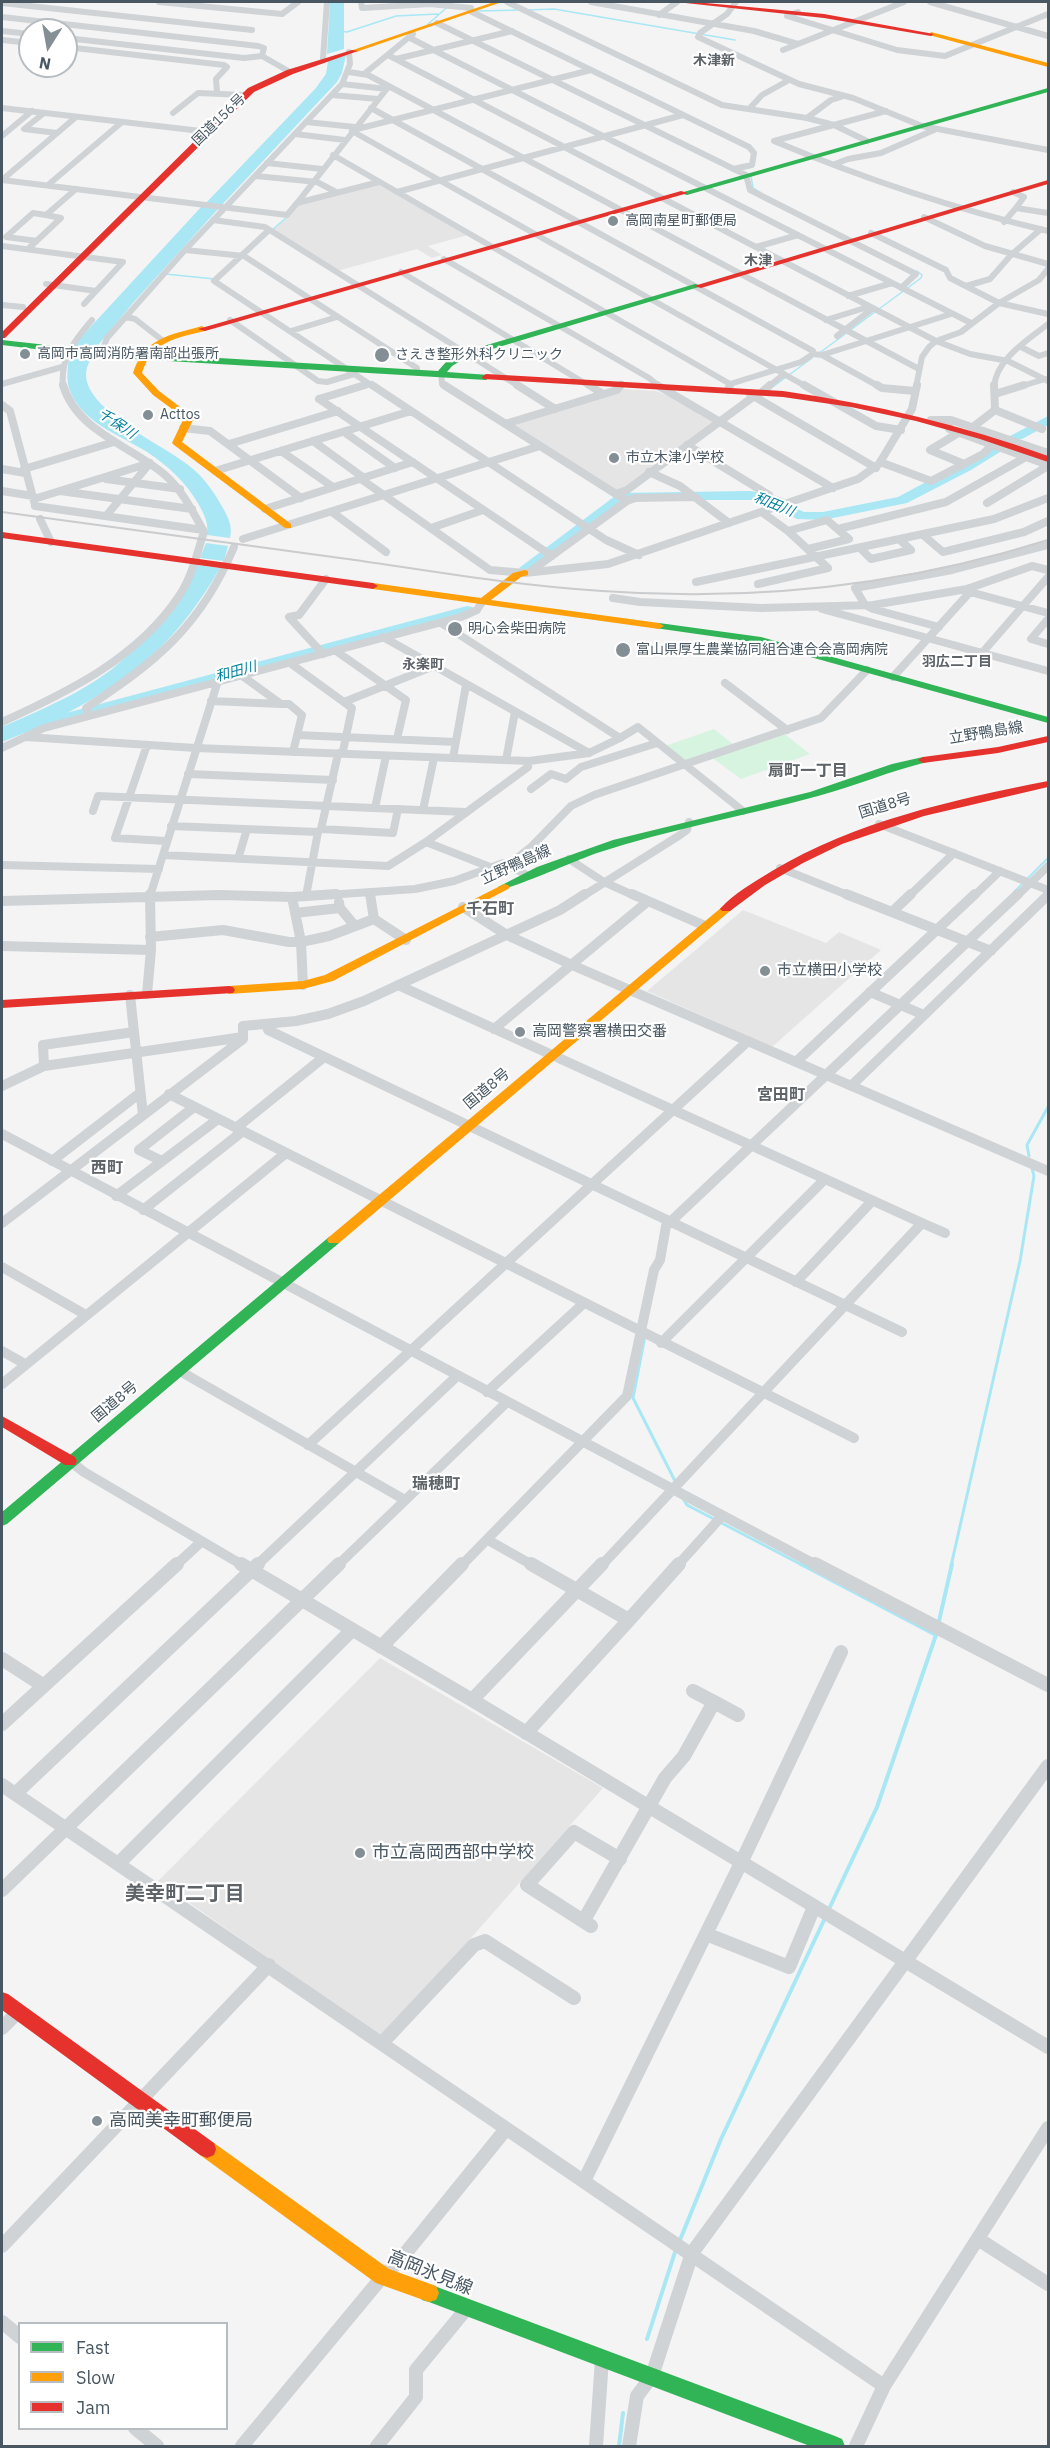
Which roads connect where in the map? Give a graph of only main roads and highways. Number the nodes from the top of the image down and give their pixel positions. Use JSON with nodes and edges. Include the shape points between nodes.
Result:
{"nodes":[{"id":1,"x":490,"y":2,"type":"edge"},
{"id":2,"x":499,"y":2,"type":"edge"},
{"id":3,"x":678,"y":2,"type":"edge"},
{"id":4,"x":734,"y":4,"type":"edge"},
{"id":5,"x":470,"y":10,"type":"junction"},
{"id":6,"x":348,"y":52,"type":"junction"},
{"id":7,"x":1048,"y":65,"type":"edge"},
{"id":8,"x":1048,"y":90,"type":"edge"},
{"id":9,"x":241,"y":95,"type":"junction"},
{"id":10,"x":1046,"y":184,"type":"edge"},
{"id":11,"x":138,"y":196,"type":"junction"},
{"id":12,"x":49,"y":285,"type":"junction"},
{"id":13,"x":2,"y":327,"type":"edge"},
{"id":14,"x":2,"y":336,"type":"edge"},
{"id":15,"x":2,"y":344,"type":"edge"},
{"id":16,"x":143,"y":357,"type":"junction"},
{"id":17,"x":441,"y":374,"type":"junction"},
{"id":18,"x":1048,"y":459,"type":"edge"},
{"id":19,"x":288,"y":526,"type":"road end"},
{"id":20,"x":2,"y":536,"type":"edge"},
{"id":21,"x":525,"y":573,"type":"road end"},
{"id":22,"x":482,"y":602,"type":"junction"},
{"id":23,"x":1048,"y":720,"type":"edge"},
{"id":24,"x":1048,"y":739,"type":"edge"},
{"id":25,"x":1048,"y":784,"type":"edge"},
{"id":26,"x":2,"y":1004,"type":"edge"},
{"id":27,"x":2,"y":1421,"type":"edge"},
{"id":28,"x":70,"y":1461,"type":"junction"},
{"id":29,"x":3,"y":1516,"type":"edge"},
{"id":30,"x":2,"y":2000,"type":"edge"},
{"id":31,"x":835,"y":2446,"type":"edge"}],
"edges":[{"from":1,"to":5,"type":"main road","name":"国道156号"},
{"from":2,"to":5,"type":"main road","name":"国道156号"},
{"from":3,"to":4,"type":"main road"},
{"from":4,"to":7,"type":"main road","via":[[857,20],[975,44]]},
{"from":5,"to":6,"type":"main road","name":"国道156号"},
{"from":5,"to":6,"type":"main road","name":"国道156号","via":[[414,33]]},
{"from":6,"to":9,"type":"main road","name":"国道156号","via":[[256,83]]},
{"from":8,"to":16,"type":"main road","via":[[905,135],[739,172],[703,187],[162,340],[150,346]]},
{"from":9,"to":11,"type":"main road","name":"国道156号"},
{"from":9,"to":11,"type":"main road","name":"国道156号"},
{"from":10,"to":17,"type":"main road","via":[[466,354]]},
{"from":11,"to":12,"type":"main road","name":"国道156号"},
{"from":12,"to":13,"type":"main road","name":"国道156号"},
{"from":12,"to":14,"type":"main road","name":"国道156号"},
{"from":15,"to":16,"type":"main road"},
{"from":16,"to":17,"type":"main road"},
{"from":16,"to":19,"type":"main road","via":[[138,373],[156,393],[188,416],[177,442]]},
{"from":17,"to":18,"type":"main road","via":[[729,387],[755,396],[829,399],[931,420]]},
{"from":20,"to":22,"type":"main road"},
{"from":21,"to":22,"type":"main road"},
{"from":22,"to":23,"type":"main road","via":[[761,640]]},
{"from":24,"to":26,"type":"main road","name":"立野鴨島線","via":[[917,761],[816,794],[650,832],[527,875],[329,978],[303,985]]},
{"from":25,"to":28,"type":"main road","name":"国道8号","via":[[958,802],[879,824],[780,868],[703,925]]},
{"from":27,"to":28,"type":"main road"},
{"from":28,"to":29,"type":"main road","name":"国道8号"},
{"from":30,"to":31,"type":"main road","name":"高岡氷見線","via":[[383,2276]]}]}
